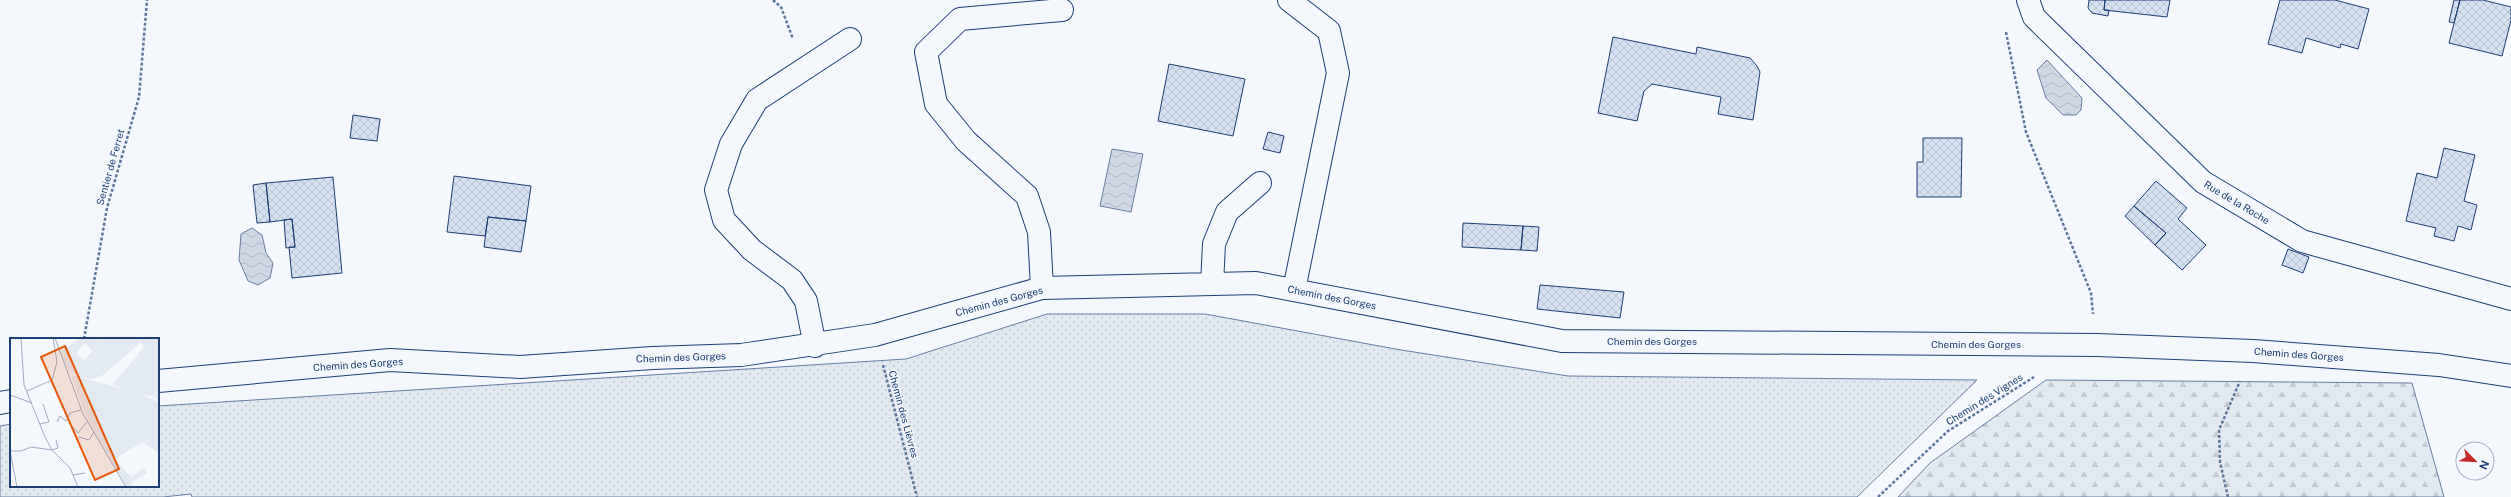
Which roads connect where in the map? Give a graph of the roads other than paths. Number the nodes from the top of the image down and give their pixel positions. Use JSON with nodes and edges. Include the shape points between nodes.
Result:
{"nodes":[{"id":1,"x":1289,"y":0,"type":"edge"},
{"id":2,"x":2028,"y":0,"type":"edge"},
{"id":3,"x":1062,"y":10,"type":"dead end"},
{"id":4,"x":850,"y":39,"type":"dead end"},
{"id":5,"x":1260,"y":183,"type":"dead end"},
{"id":6,"x":1212,"y":284,"type":"junction"},
{"id":7,"x":1042,"y":288,"type":"junction"},
{"id":8,"x":1294,"y":290,"type":"junction"},
{"id":9,"x":2511,"y":299,"type":"edge"},
{"id":10,"x":815,"y":346,"type":"junction"},
{"id":11,"x":2511,"y":376,"type":"edge"},
{"id":12,"x":159,"y":381,"type":"edge"},
{"id":13,"x":10,"y":401,"type":"edge"},
{"id":14,"x":0,"y":403,"type":"edge"}],
"edges":[{"from":1,"to":8,"type":"street","via":[[1329,31],[1338,73]]},
{"from":2,"to":9,"type":"street","name":"Rue de la Roche","via":[[2034,16],[2203,182],[2302,241]]},
{"from":3,"to":7,"type":"street","via":[[960,19],[926,52],[936,104],[966,141],[1027,196],[1039,232]]},
{"from":4,"to":10,"type":"street","via":[[757,100],[731,144],[716,190],[724,220],[752,250],[792,280],[806,301]]},
{"from":5,"to":6,"type":"street","via":[[1227,212],[1214,244]]},
{"from":6,"to":7,"type":"street","name":"Chemin des Gorges"},
{"from":6,"to":8,"type":"street","name":"Chemin des Gorges","via":[[1256,283]]},
{"from":7,"to":10,"type":"street","name":"Chemin des Gorges","via":[[875,335]]},
{"from":8,"to":11,"type":"street","name":"Chemin des Gorges","via":[[1562,341],[2097,345],[2253,351],[2439,365]]},
{"from":10,"to":12,"type":"street","name":"Chemin des Gorges","via":[[741,355],[520,367],[390,360]]},
{"from":13,"to":14,"type":"street"}]}
